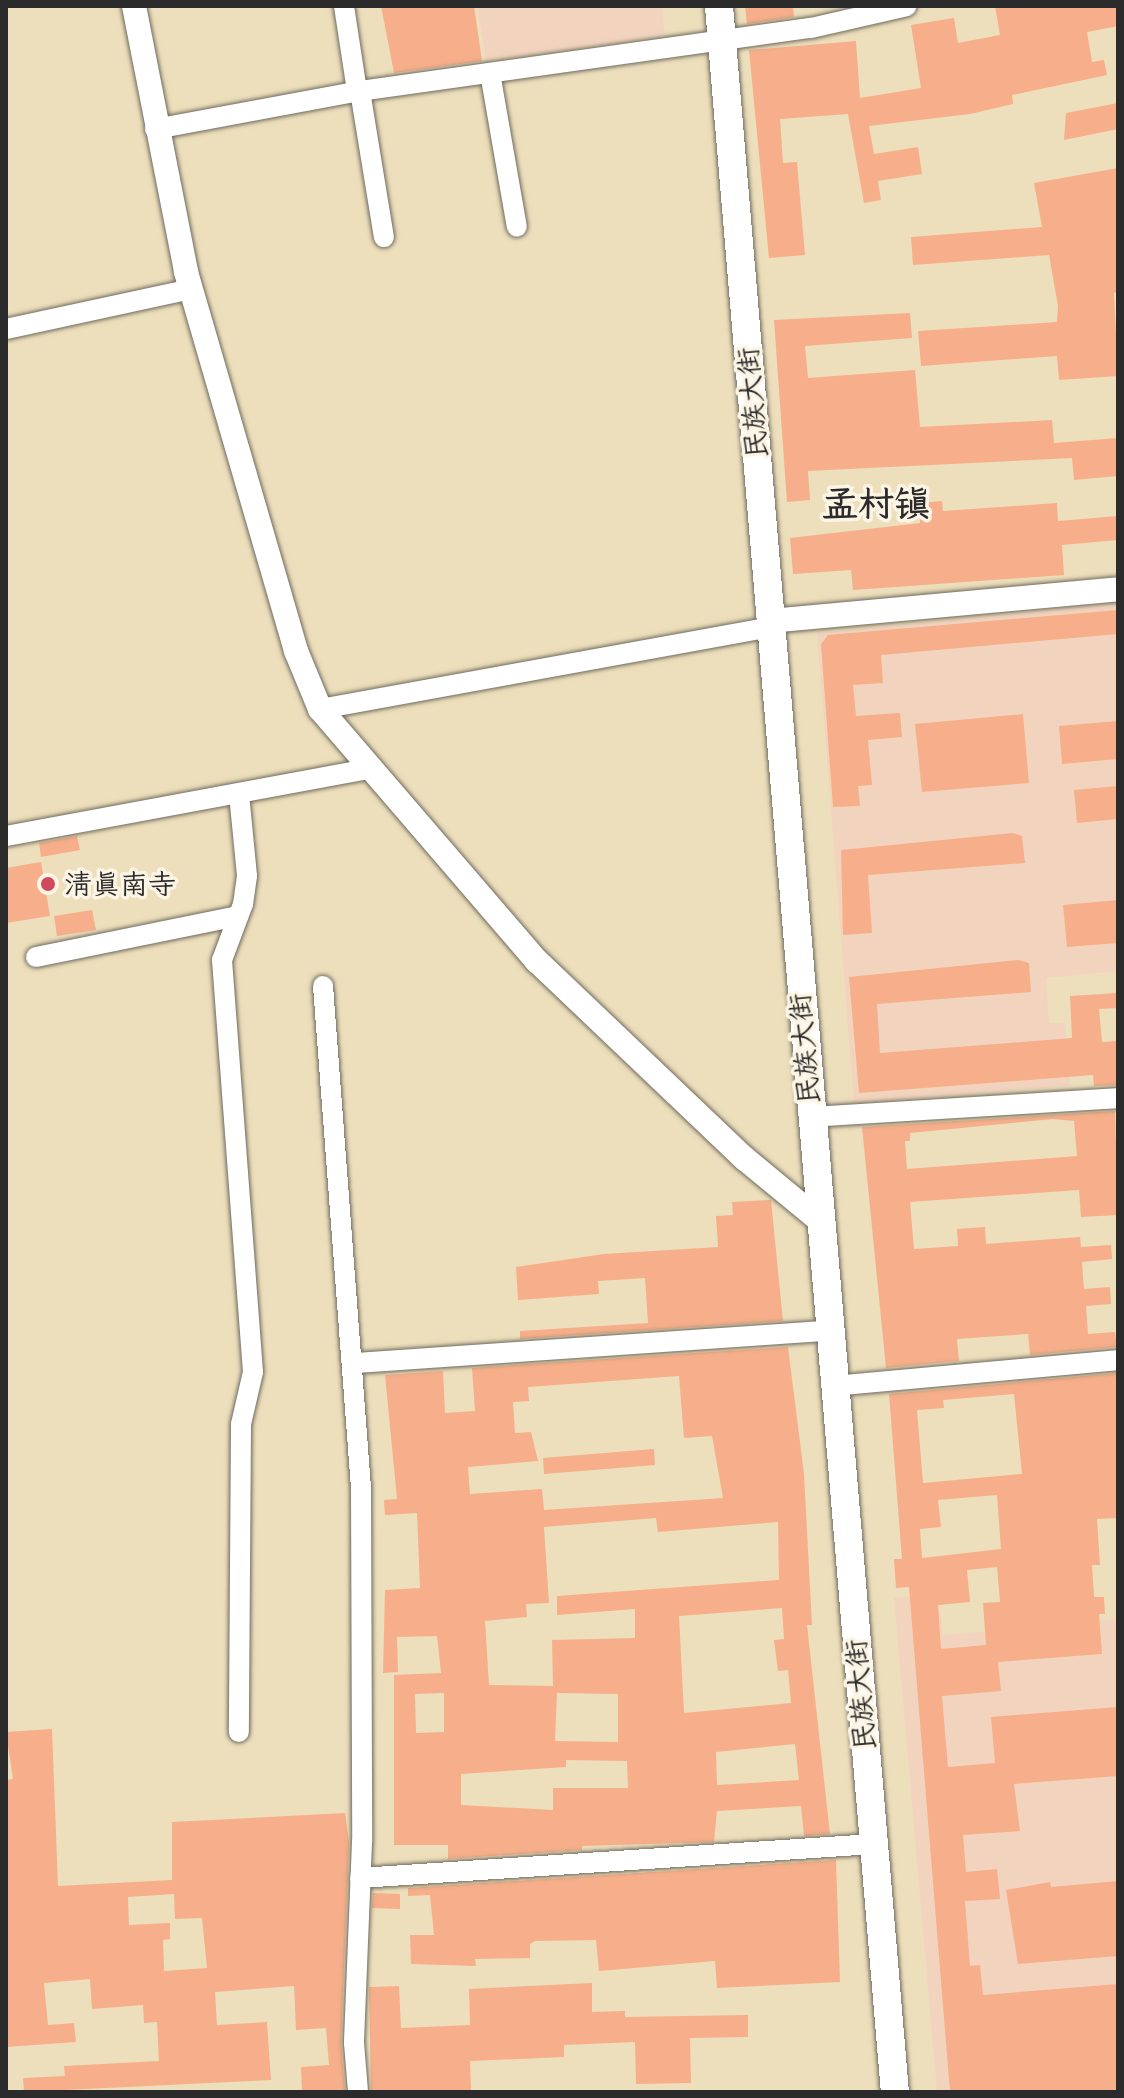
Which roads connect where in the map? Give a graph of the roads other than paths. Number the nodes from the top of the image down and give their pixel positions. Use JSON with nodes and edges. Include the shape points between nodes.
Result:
{"nodes":[{"id":1,"x":134,"y":6,"type":"edge"},
{"id":2,"x":344,"y":6,"type":"edge"},
{"id":3,"x":719,"y":6,"type":"edge"},
{"id":4,"x":907,"y":6,"type":"edge"},
{"id":5,"x":722,"y":41,"type":"junction"},
{"id":6,"x":490,"y":73,"type":"junction"},
{"id":7,"x":358,"y":91,"type":"junction"},
{"id":8,"x":155,"y":129,"type":"junction"},
{"id":9,"x":517,"y":227,"type":"dead end"},
{"id":10,"x":384,"y":237,"type":"dead end"},
{"id":11,"x":191,"y":289,"type":"junction"},
{"id":12,"x":6,"y":329,"type":"edge"},
{"id":13,"x":1118,"y":589,"type":"edge"},
{"id":14,"x":770,"y":624,"type":"junction"},
{"id":15,"x":320,"y":709,"type":"junction"},
{"id":16,"x":367,"y":769,"type":"junction"},
{"id":17,"x":239,"y":794,"type":"junction"},
{"id":18,"x":6,"y":836,"type":"edge"},
{"id":19,"x":238,"y":916,"type":"junction"},
{"id":20,"x":36,"y":957,"type":"dead end"},
{"id":21,"x":323,"y":986,"type":"dead end"},
{"id":22,"x":1118,"y":1098,"type":"edge"},
{"id":23,"x":810,"y":1117,"type":"junction"},
{"id":24,"x":818,"y":1219,"type":"junction"},
{"id":25,"x":828,"y":1331,"type":"junction"},
{"id":26,"x":1118,"y":1360,"type":"edge"},
{"id":27,"x":355,"y":1363,"type":"junction"},
{"id":28,"x":833,"y":1386,"type":"junction"},
{"id":29,"x":239,"y":1732,"type":"dead end"},
{"id":30,"x":873,"y":1844,"type":"junction"},
{"id":31,"x":360,"y":1878,"type":"junction"},
{"id":32,"x":358,"y":2092,"type":"edge"},
{"id":33,"x":895,"y":2092,"type":"edge"}],
"edges":[{"from":1,"to":8,"type":"street"},
{"from":2,"to":7,"type":"street"},
{"from":3,"to":5,"type":"main road","name":"民族大街"},
{"from":4,"to":5,"type":"street"},
{"from":5,"to":6,"type":"street"},
{"from":5,"to":14,"type":"main road","name":"民族大街"},
{"from":6,"to":7,"type":"street"},
{"from":6,"to":9,"type":"street"},
{"from":7,"to":8,"type":"street"},
{"from":7,"to":10,"type":"street"},
{"from":8,"to":11,"type":"street"},
{"from":11,"to":12,"type":"street"},
{"from":11,"to":15,"type":"street","via":[[296,651]]},
{"from":13,"to":14,"type":"street"},
{"from":14,"to":15,"type":"street"},
{"from":14,"to":23,"type":"main road","name":"民族大街"},
{"from":15,"to":16,"type":"street"},
{"from":16,"to":17,"type":"street"},
{"from":16,"to":24,"type":"street","via":[[537,961],[744,1158]]},
{"from":17,"to":18,"type":"street"},
{"from":17,"to":19,"type":"street","via":[[247,876]]},
{"from":19,"to":20,"type":"street"},
{"from":19,"to":29,"type":"street","via":[[222,960],[253,1372],[241,1424]]},
{"from":21,"to":27,"type":"street"},
{"from":22,"to":23,"type":"street"},
{"from":23,"to":24,"type":"main road","name":"民族大街"},
{"from":24,"to":25,"type":"main road","name":"民族大街"},
{"from":25,"to":27,"type":"street"},
{"from":25,"to":28,"type":"main road","name":"民族大街"},
{"from":26,"to":28,"type":"street"},
{"from":27,"to":31,"type":"street","via":[[361,1488]]},
{"from":28,"to":30,"type":"main road","name":"民族大街"},
{"from":30,"to":31,"type":"street"},
{"from":30,"to":33,"type":"main road","name":"民族大街"},
{"from":31,"to":32,"type":"street","via":[[355,1966]]}]}
